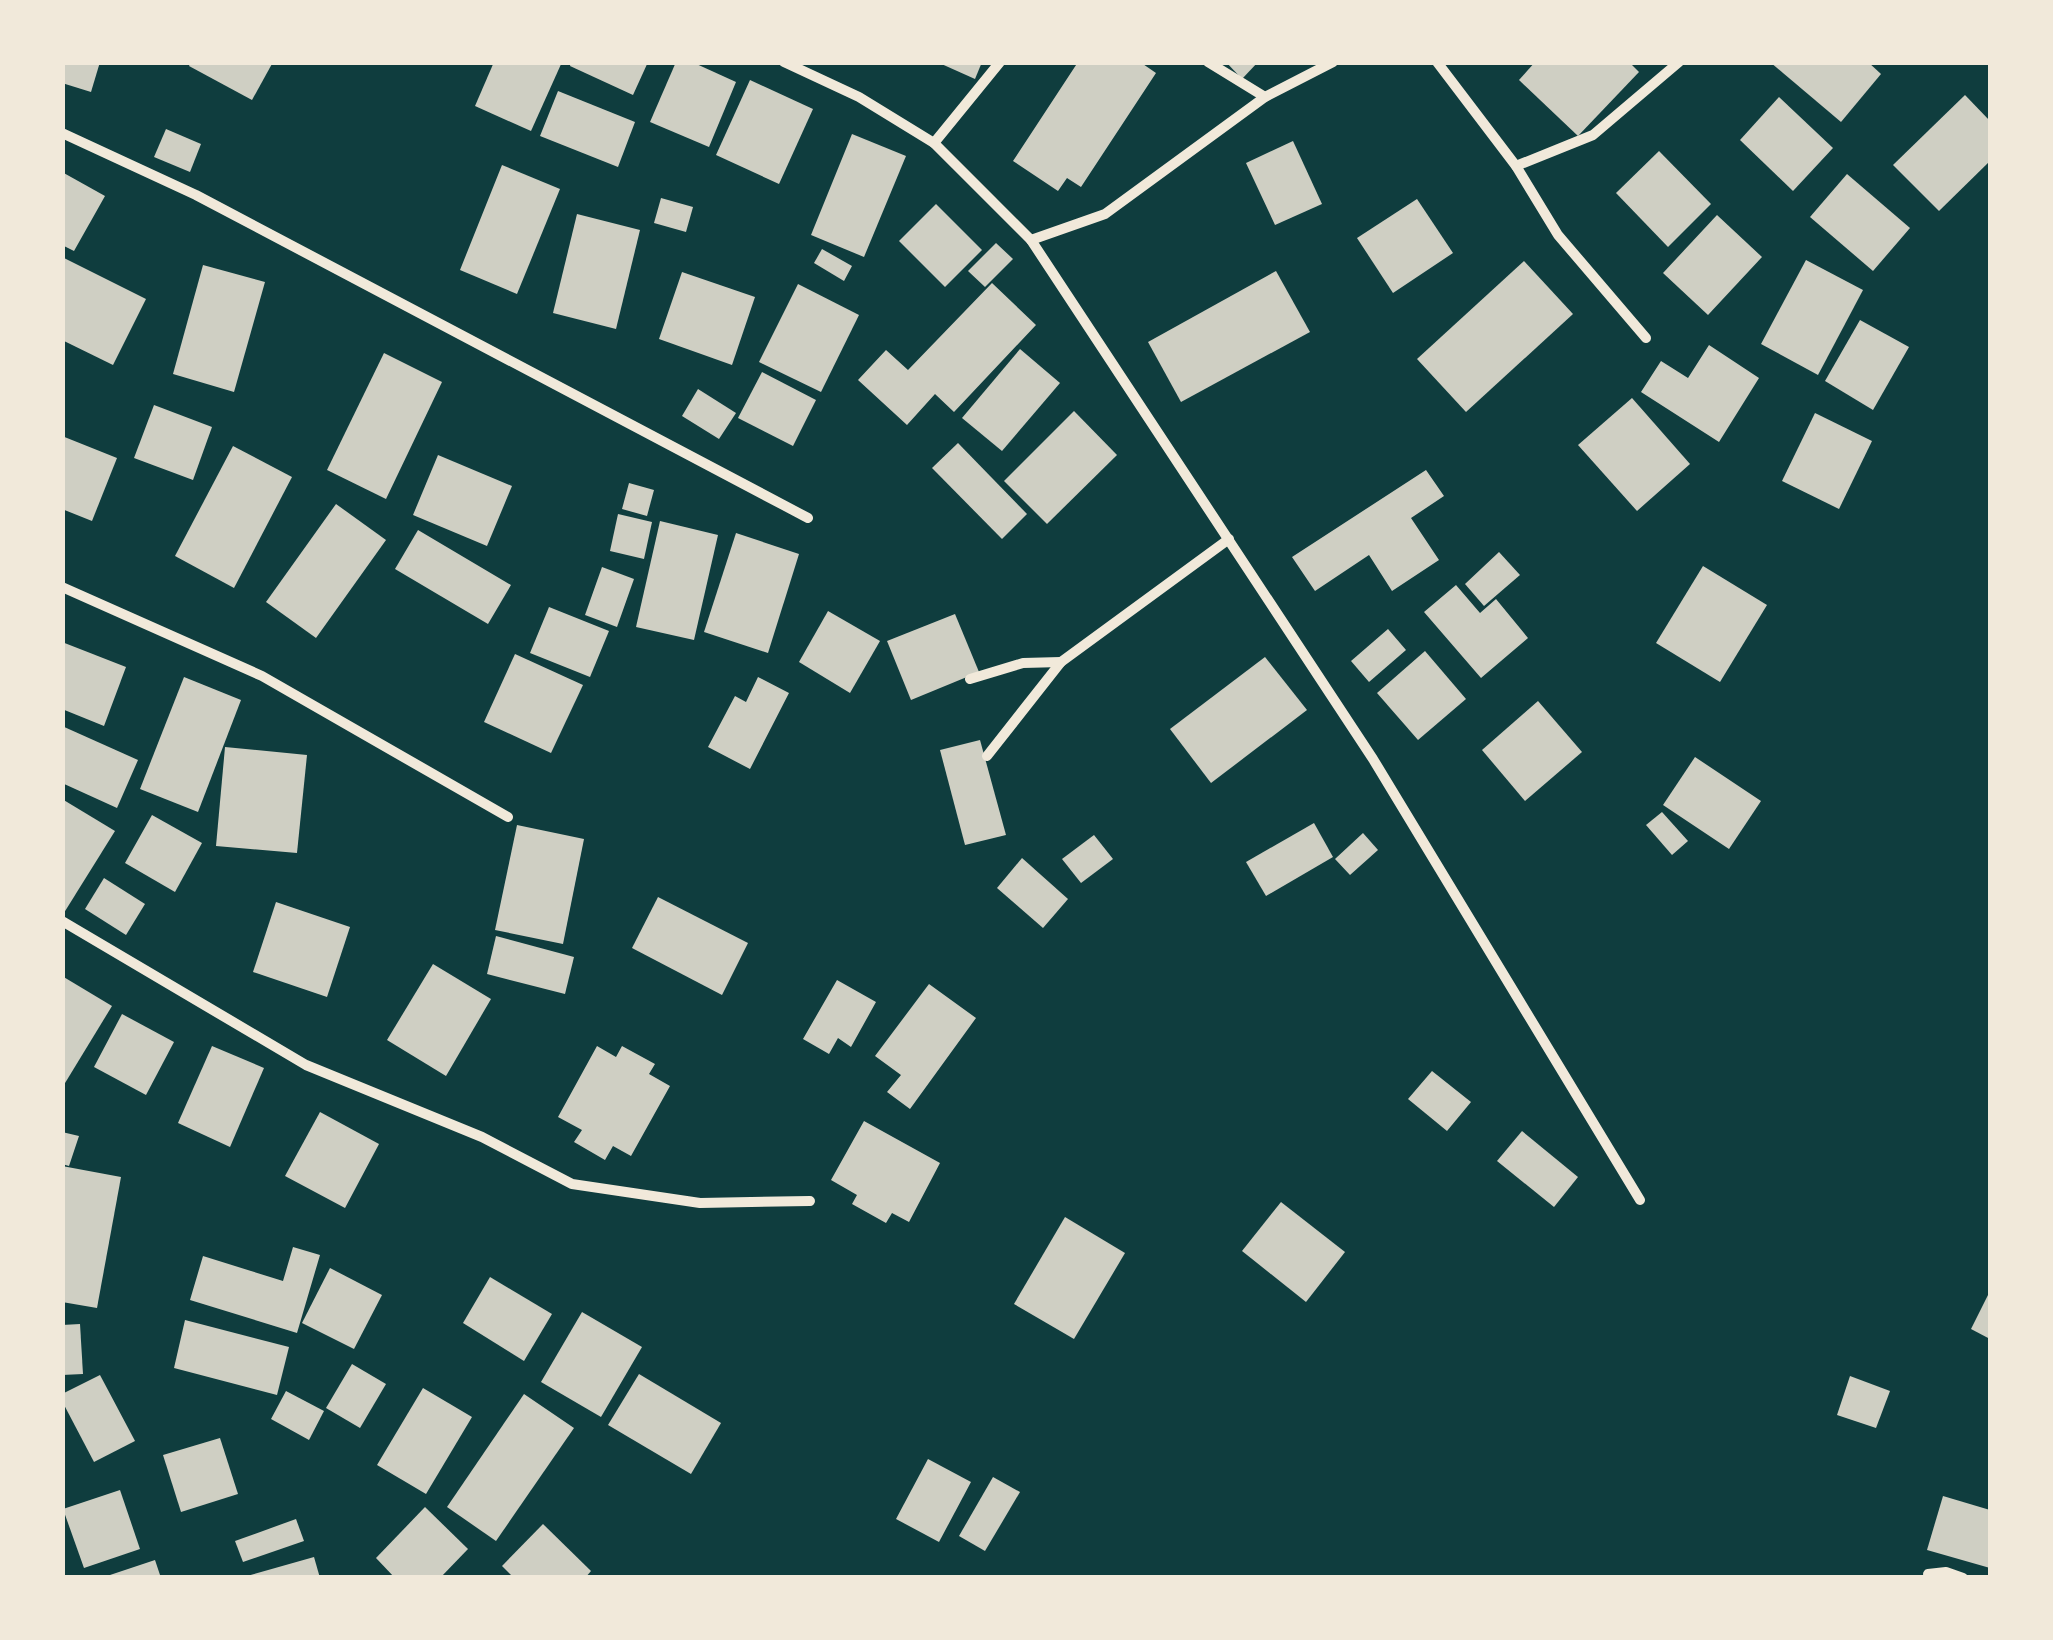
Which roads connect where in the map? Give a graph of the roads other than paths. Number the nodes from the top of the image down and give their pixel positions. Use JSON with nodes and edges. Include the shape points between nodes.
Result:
{"nodes":[{"id":1,"x":784,"y":62,"type":"edge"},
{"id":2,"x":1000,"y":62,"type":"edge"},
{"id":3,"x":1208,"y":62,"type":"edge"},
{"id":4,"x":1333,"y":62,"type":"edge"},
{"id":5,"x":1436,"y":62,"type":"edge"},
{"id":6,"x":1679,"y":62,"type":"edge"},
{"id":7,"x":1266,"y":97,"type":"junction"},
{"id":8,"x":62,"y":133,"type":"edge"},
{"id":9,"x":934,"y":142,"type":"junction"},
{"id":10,"x":1516,"y":166,"type":"junction"},
{"id":11,"x":1031,"y":240,"type":"junction"},
{"id":12,"x":1646,"y":338,"type":"dead end"},
{"id":13,"x":808,"y":518,"type":"dead end"},
{"id":14,"x":1229,"y":539,"type":"junction"},
{"id":15,"x":62,"y":587,"type":"edge"},
{"id":16,"x":1061,"y":662,"type":"junction"},
{"id":17,"x":970,"y":679,"type":"dead end"},
{"id":18,"x":987,"y":756,"type":"dead end"},
{"id":19,"x":508,"y":817,"type":"dead end"},
{"id":20,"x":62,"y":921,"type":"edge"},
{"id":21,"x":1640,"y":1200,"type":"dead end"},
{"id":22,"x":810,"y":1201,"type":"dead end"},
{"id":23,"x":1928,"y":1574,"type":"dead end"},
{"id":24,"x":1963,"y":1578,"type":"edge"}],
"edges":[{"from":1,"to":9,"type":"street","via":[[859,96]]},
{"from":2,"to":9,"type":"street"},
{"from":3,"to":7,"type":"street"},
{"from":4,"to":7,"type":"street"},
{"from":5,"to":10,"type":"street"},
{"from":6,"to":10,"type":"street","via":[[1594,135]]},
{"from":7,"to":11,"type":"street","via":[[1105,214]]},
{"from":8,"to":13,"type":"street","via":[[196,195]]},
{"from":9,"to":11,"type":"street"},
{"from":10,"to":12,"type":"street","via":[[1558,234]]},
{"from":11,"to":14,"type":"street"},
{"from":14,"to":16,"type":"street"},
{"from":14,"to":21,"type":"street","via":[[1374,758]]},
{"from":15,"to":19,"type":"street","via":[[262,676]]},
{"from":16,"to":17,"type":"street","via":[[1023,663]]},
{"from":16,"to":18,"type":"street"},
{"from":20,"to":22,"type":"street","via":[[306,1064],[482,1137],[572,1184],[700,1203]]},
{"from":23,"to":24,"type":"street"}]}
